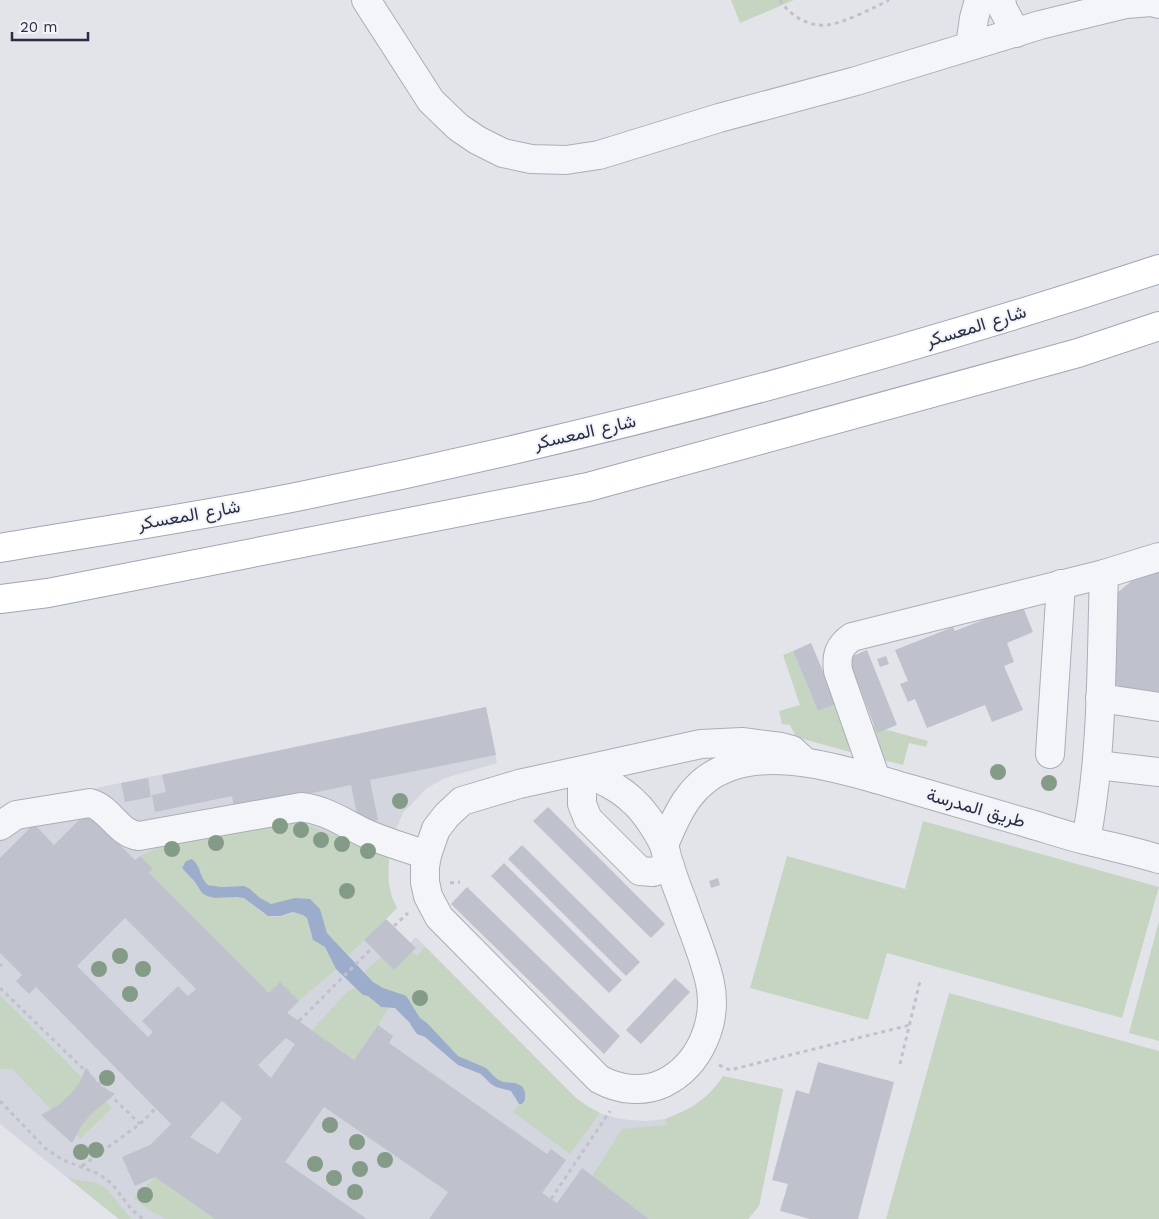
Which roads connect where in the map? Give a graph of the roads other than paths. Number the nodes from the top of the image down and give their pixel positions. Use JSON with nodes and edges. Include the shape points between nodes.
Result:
{"nodes":[{"id":1,"x":366,"y":0,"type":"edge"},
{"id":2,"x":979,"y":0,"type":"edge"},
{"id":3,"x":1001,"y":0,"type":"edge"},
{"id":4,"x":1090,"y":0,"type":"edge"},
{"id":5,"x":1156,"y":2,"type":"edge"},
{"id":6,"x":1028,"y":30,"type":"junction"},
{"id":7,"x":970,"y":46,"type":"junction"},
{"id":8,"x":1159,"y":248,"type":"edge"},
{"id":9,"x":1159,"y":269,"type":"edge"},
{"id":10,"x":1095,"y":290,"type":"junction"},
{"id":11,"x":1159,"y":326,"type":"edge"},
{"id":12,"x":1159,"y":347,"type":"edge"},
{"id":13,"x":1078,"y":353,"type":"junction"},
{"id":14,"x":0,"y":548,"type":"edge"},
{"id":15,"x":1159,"y":557,"type":"edge"},
{"id":16,"x":1104,"y":574,"type":"junction"},
{"id":17,"x":1061,"y":584,"type":"junction"},
{"id":18,"x":0,"y":599,"type":"edge"},
{"id":19,"x":1100,"y":698,"type":"junction"},
{"id":20,"x":1159,"y":707,"type":"edge"},
{"id":21,"x":1050,"y":754,"type":"dead end"},
{"id":22,"x":805,"y":762,"type":"junction"},
{"id":23,"x":1097,"y":765,"type":"junction"},
{"id":24,"x":582,"y":771,"type":"junction"},
{"id":25,"x":1159,"y":772,"type":"edge"},
{"id":26,"x":876,"y":779,"type":"junction"},
{"id":27,"x":0,"y":826,"type":"edge"},
{"id":28,"x":1086,"y":840,"type":"junction"},
{"id":29,"x":427,"y":855,"type":"junction"},
{"id":30,"x":667,"y":856,"type":"junction"},
{"id":31,"x":1155,"y":856,"type":"edge"}],
"edges":[{"from":1,"to":7,"type":"street","via":[[430,101],[477,140],[503,153],[531,159],[566,160],[599,155]]},
{"from":2,"to":7,"type":"street"},
{"from":3,"to":6,"type":"street","via":[[1003,9]]},
{"from":4,"to":6,"type":"street"},
{"from":5,"to":6,"type":"street","via":[[1126,4]]},
{"from":6,"to":7,"type":"street"},
{"from":8,"to":10,"type":"main road","via":[[1130,264]]},
{"from":9,"to":10,"type":"main road","name":"شارع المعسكر"},
{"from":10,"to":14,"type":"main road","name":"شارع المعسكر","via":[[850,364],[593,432],[299,496]]},
{"from":11,"to":13,"type":"main road"},
{"from":12,"to":13,"type":"main road"},
{"from":13,"to":18,"type":"main road","via":[[588,487],[48,593]]},
{"from":15,"to":16,"type":"street"},
{"from":16,"to":17,"type":"street"},
{"from":16,"to":19,"type":"street"},
{"from":17,"to":21,"type":"street"},
{"from":17,"to":26,"type":"street","via":[[852,637],[843,643],[837,659],[838,671]]},
{"from":19,"to":20,"type":"street"},
{"from":19,"to":23,"type":"street"},
{"from":22,"to":24,"type":"street","via":[[792,750],[781,747],[722,742]]},
{"from":22,"to":26,"type":"street","name":"طريق المدرسة"},
{"from":22,"to":30,"type":"street","via":[[759,760],[730,766],[712,774],[687,798],[676,816]]},
{"from":23,"to":25,"type":"street"},
{"from":23,"to":28,"type":"street"},
{"from":24,"to":29,"type":"street","via":[[519,784],[462,802],[436,829]]},
{"from":24,"to":30,"type":"street","via":[[616,788],[634,802],[646,816]]},
{"from":24,"to":30,"type":"street","via":[[582,804],[588,819],[640,870],[653,872]]},
{"from":26,"to":28,"type":"street","name":"طريق المدرسة"},
{"from":27,"to":29,"type":"street","via":[[16,815],[90,803],[99,807],[127,833],[139,836],[301,807],[320,810],[392,844]]},
{"from":28,"to":31,"type":"street","name":"طريق المدرسة"},
{"from":29,"to":30,"type":"street","via":[[425,882],[439,917],[599,1079],[623,1089],[655,1087],[672,1079],[686,1068],[702,1047],[709,1026],[710,984]]}]}
